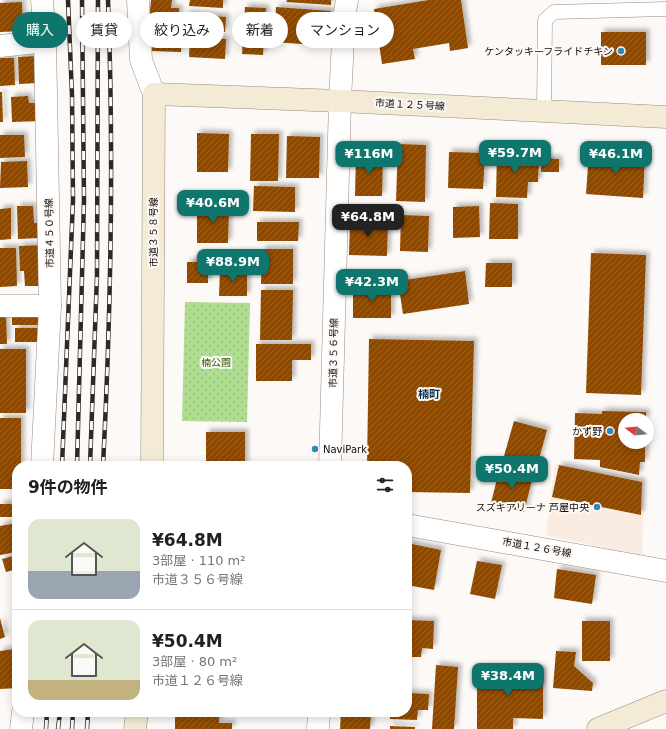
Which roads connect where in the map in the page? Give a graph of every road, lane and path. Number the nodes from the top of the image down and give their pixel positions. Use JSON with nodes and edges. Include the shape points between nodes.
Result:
{"nodes":[{"id":1,"x":42,"y":0,"type":"edge"},
{"id":2,"x":138,"y":0,"type":"edge"},
{"id":3,"x":348,"y":0,"type":"edge"},
{"id":4,"x":666,"y":9,"type":"edge"},
{"id":5,"x":43,"y":12,"type":"edge"},
{"id":6,"x":12,"y":45,"type":"edge"},
{"id":7,"x":0,"y":46,"type":"edge"},
{"id":8,"x":45,"y":48,"type":"edge"},
{"id":9,"x":154,"y":94,"type":"junction"},
{"id":10,"x":340,"y":101,"type":"junction"},
{"id":11,"x":544,"y":111,"type":"junction"},
{"id":12,"x":666,"y":117,"type":"edge"},
{"id":13,"x":0,"y":306,"type":"edge"},
{"id":14,"x":50,"y":306,"type":"junction"},
{"id":15,"x":42,"y":461,"type":"edge"},
{"id":16,"x":152,"y":461,"type":"edge"},
{"id":17,"x":330,"y":461,"type":"edge"},
{"id":18,"x":412,"y":525,"type":"edge"},
{"id":19,"x":666,"y":571,"type":"edge"},
{"id":20,"x":666,"y":701,"type":"edge"},
{"id":21,"x":22,"y":717,"type":"edge"},
{"id":22,"x":136,"y":717,"type":"edge"},
{"id":23,"x":319,"y":717,"type":"edge"},
{"id":24,"x":21,"y":729,"type":"edge"},
{"id":25,"x":135,"y":729,"type":"edge"},
{"id":26,"x":318,"y":729,"type":"edge"},
{"id":27,"x":598,"y":729,"type":"edge"}],
"edges":[{"from":1,"to":5,"type":"street","name":"市道４５０号線"},
{"from":2,"to":9,"type":"street","name":"市道３５８号線","via":[[141,60]]},
{"from":3,"to":10,"type":"street","name":"市道３５６号線","via":[[344,18]]},
{"from":4,"to":11,"type":"lane","via":[[554,12],[545,20]]},
{"from":6,"to":7,"type":"street"},
{"from":8,"to":14,"type":"street","name":"市道４５０号線"},
{"from":9,"to":10,"type":"street","name":"市道１２５号線"},
{"from":9,"to":16,"type":"street","name":"市道３５８号線"},
{"from":10,"to":11,"type":"street","name":"市道１２５号線"},
{"from":10,"to":17,"type":"street","name":"市道３５６号線"},
{"from":11,"to":12,"type":"street","name":"市道１２５号線"},
{"from":13,"to":14,"type":"street"},
{"from":14,"to":15,"type":"street","name":"市道４５０号線"},
{"from":18,"to":19,"type":"street","name":"市道１２６号線"},
{"from":20,"to":27,"type":"street"},
{"from":21,"to":24,"type":"street"},
{"from":22,"to":25,"type":"street"},
{"from":23,"to":26,"type":"street"}]}
